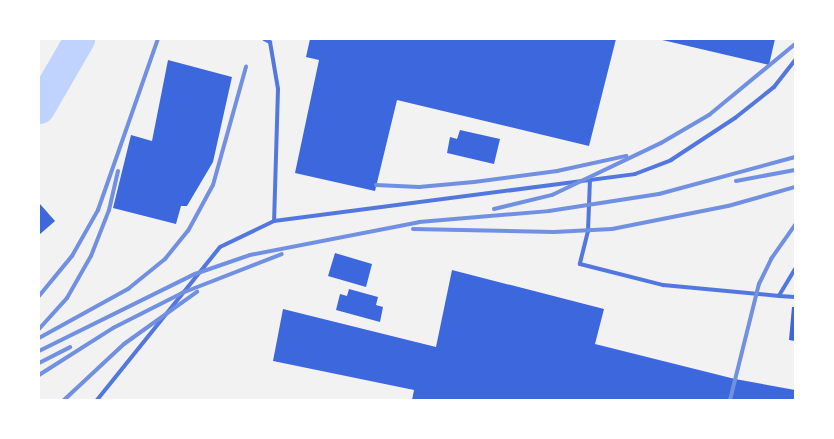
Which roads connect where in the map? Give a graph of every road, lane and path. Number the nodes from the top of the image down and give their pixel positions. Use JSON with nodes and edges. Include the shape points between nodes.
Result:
{"nodes":[{"id":1,"x":264,"y":39,"type":"edge"},
{"id":2,"x":795,"y":60,"type":"edge"},
{"id":3,"x":590,"y":180,"type":"junction"},
{"id":4,"x":274,"y":222,"type":"junction"},
{"id":5,"x":795,"y":269,"type":"edge"},
{"id":6,"x":779,"y":296,"type":"junction"},
{"id":7,"x":795,"y":297,"type":"edge"},
{"id":8,"x":98,"y":400,"type":"edge"}],
"edges":[{"from":1,"to":4,"type":"lane","via":[[270,42],[278,89]]},
{"from":2,"to":3,"type":"lane","via":[[774,87],[671,160],[635,174]]},
{"from":3,"to":4,"type":"lane"},
{"from":3,"to":6,"type":"lane","via":[[588,231],[580,264],[664,285]]},
{"from":4,"to":8,"type":"lane","via":[[220,247]]},
{"from":5,"to":6,"type":"lane"},
{"from":6,"to":7,"type":"lane"}]}
